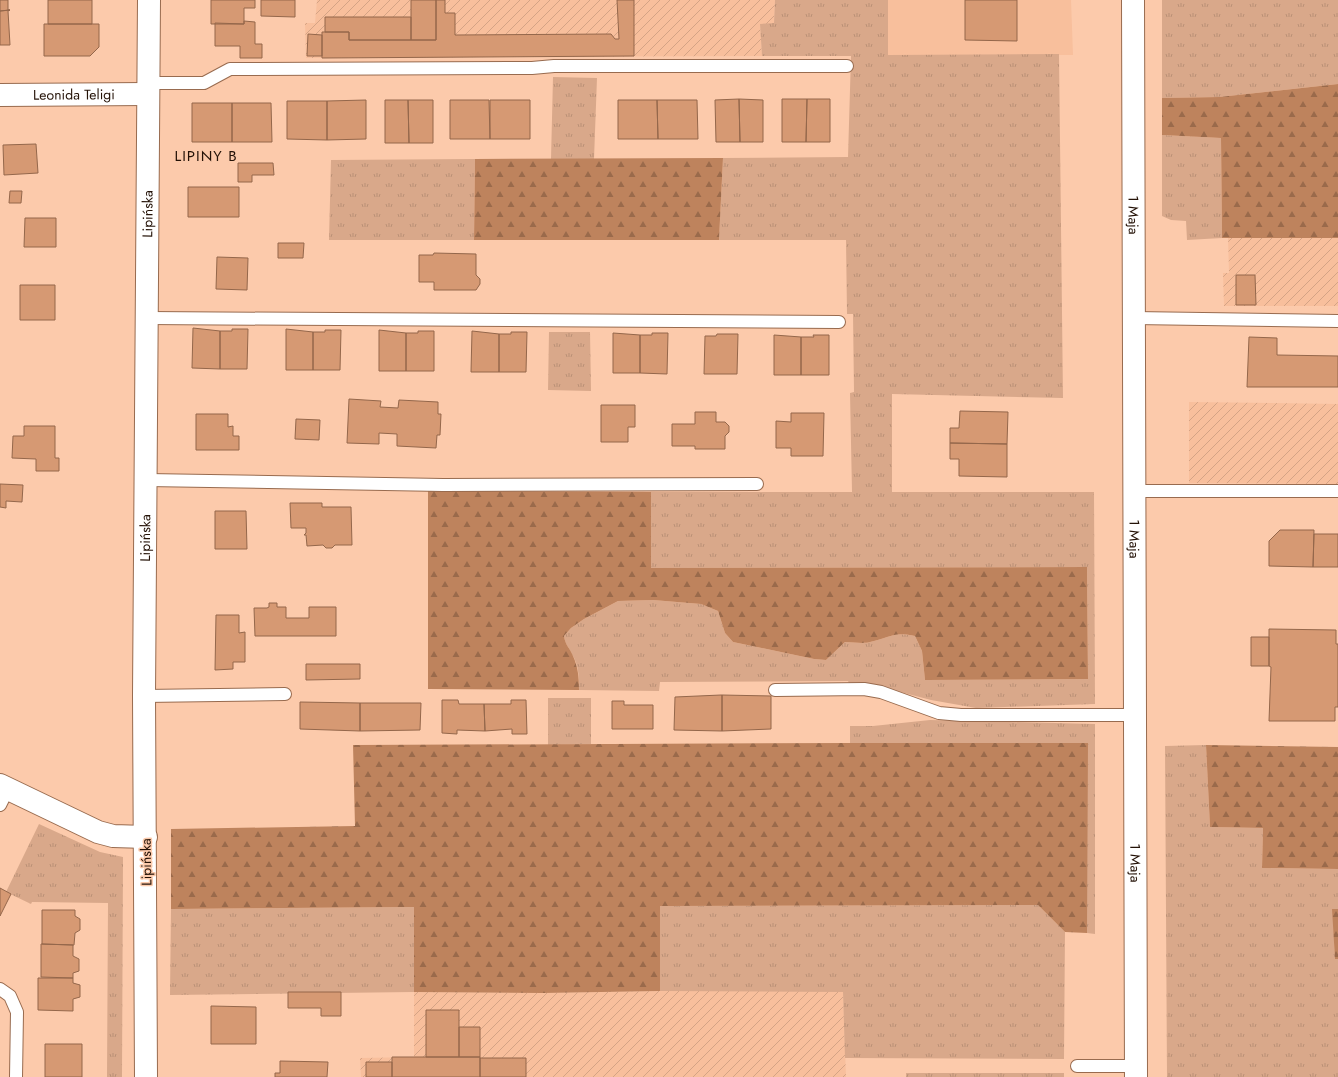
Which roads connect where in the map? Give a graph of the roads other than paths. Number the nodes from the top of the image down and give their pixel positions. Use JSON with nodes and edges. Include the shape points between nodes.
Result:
{"nodes":[{"id":1,"x":149,"y":0,"type":"edge"},
{"id":2,"x":1133,"y":0,"type":"edge"},
{"id":3,"x":846,"y":66,"type":"dead end"},
{"id":4,"x":148,"y":89,"type":"junction"},
{"id":5,"x":0,"y":95,"type":"edge"},
{"id":6,"x":147,"y":318,"type":"junction"},
{"id":7,"x":1134,"y":318,"type":"junction"},
{"id":8,"x":1338,"y":320,"type":"edge"},
{"id":9,"x":839,"y":322,"type":"dead end"},
{"id":10,"x":147,"y":480,"type":"junction"},
{"id":11,"x":757,"y":484,"type":"dead end"},
{"id":12,"x":1133,"y":491,"type":"junction"},
{"id":13,"x":1338,"y":492,"type":"edge"},
{"id":14,"x":775,"y":690,"type":"dead end"},
{"id":15,"x":285,"y":694,"type":"dead end"},
{"id":16,"x":144,"y":696,"type":"junction"},
{"id":17,"x":1134,"y":714,"type":"junction"},
{"id":18,"x":3,"y":793,"type":"edge"},
{"id":19,"x":146,"y":837,"type":"junction"},
{"id":20,"x":0,"y":989,"type":"edge"},
{"id":21,"x":1077,"y":1066,"type":"dead end"},
{"id":22,"x":1136,"y":1071,"type":"edge"},
{"id":23,"x":16,"y":1077,"type":"edge"},
{"id":24,"x":146,"y":1077,"type":"edge"}],
"edges":[{"from":1,"to":4,"type":"street","name":"Lipińska"},
{"from":2,"to":7,"type":"street","name":"1 Maja"},
{"from":3,"to":4,"type":"lane","via":[[230,69],[204,83]]},
{"from":4,"to":5,"type":"street","name":"Leonida Teligi"},
{"from":4,"to":6,"type":"street","name":"Lipińska"},
{"from":6,"to":9,"type":"lane"},
{"from":6,"to":10,"type":"street","name":"Lipińska"},
{"from":7,"to":8,"type":"lane"},
{"from":7,"to":12,"type":"street","name":"1 Maja"},
{"from":10,"to":11,"type":"lane","via":[[436,485]]},
{"from":10,"to":16,"type":"street","name":"Lipińska"},
{"from":12,"to":13,"type":"lane"},
{"from":12,"to":17,"type":"street","name":"1 Maja"},
{"from":14,"to":17,"type":"lane","via":[[864,689],[881,692],[939,713],[961,715]]},
{"from":15,"to":16,"type":"lane"},
{"from":16,"to":19,"type":"street","name":"Lipińska"},
{"from":17,"to":22,"type":"street","name":"1 Maja"},
{"from":18,"to":19,"type":"street","via":[[98,832],[112,836]]},
{"from":19,"to":24,"type":"street","name":"Lipińska"},
{"from":20,"to":23,"type":"lane","via":[[10,996],[17,1012]]},
{"from":21,"to":22,"type":"lane"}]}
